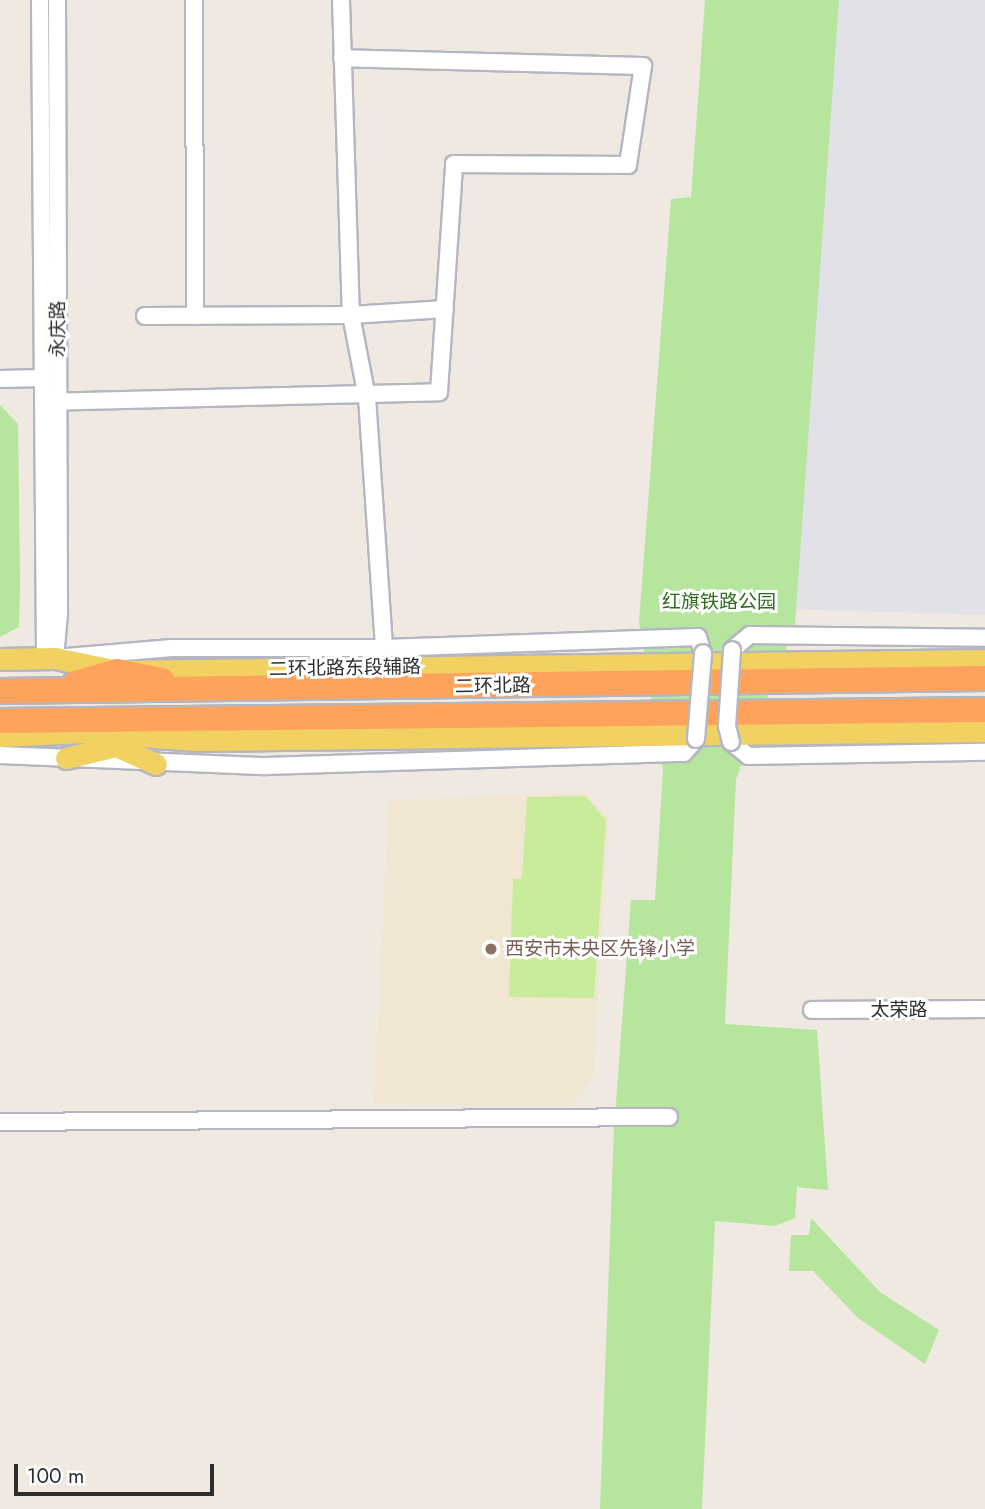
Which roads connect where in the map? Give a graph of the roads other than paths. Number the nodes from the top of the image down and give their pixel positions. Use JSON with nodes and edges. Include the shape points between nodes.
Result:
{"nodes":[{"id":1,"x":40,"y":0,"type":"edge"},
{"id":2,"x":57,"y":0,"type":"edge"},
{"id":3,"x":194,"y":0,"type":"edge"},
{"id":4,"x":341,"y":0,"type":"edge"},
{"id":5,"x":342,"y":58,"type":"junction"},
{"id":6,"x":444,"y":309,"type":"junction"},
{"id":7,"x":351,"y":315,"type":"junction"},
{"id":8,"x":145,"y":316,"type":"dead end"},
{"id":9,"x":195,"y":316,"type":"junction"},
{"id":10,"x":42,"y":378,"type":"junction"},
{"id":11,"x":0,"y":379,"type":"edge"},
{"id":12,"x":367,"y":397,"type":"junction"},
{"id":13,"x":50,"y":402,"type":"junction"},
{"id":14,"x":985,"y":638,"type":"edge"},
{"id":15,"x":384,"y":648,"type":"junction"},
{"id":16,"x":50,"y":658,"type":"junction"},
{"id":17,"x":0,"y":659,"type":"edge"},
{"id":18,"x":985,"y":660,"type":"edge"},
{"id":19,"x":117,"y":671,"type":"junction"},
{"id":20,"x":985,"y":678,"type":"edge"},
{"id":21,"x":208,"y":690,"type":"junction"},
{"id":22,"x":0,"y":691,"type":"edge"},
{"id":23,"x":44,"y":691,"type":"junction"},
{"id":24,"x":985,"y":710,"type":"edge"},
{"id":25,"x":47,"y":721,"type":"junction"},
{"id":26,"x":5,"y":730,"type":"edge"},
{"id":27,"x":985,"y":731,"type":"edge"},
{"id":28,"x":83,"y":732,"type":"junction"},
{"id":29,"x":150,"y":737,"type":"junction"},
{"id":30,"x":115,"y":746,"type":"junction"},
{"id":31,"x":985,"y":752,"type":"edge"},
{"id":32,"x":0,"y":755,"type":"edge"},
{"id":33,"x":66,"y":758,"type":"junction"},
{"id":34,"x":156,"y":764,"type":"junction"},
{"id":35,"x":985,"y":1009,"type":"edge"},
{"id":36,"x":812,"y":1010,"type":"dead end"},
{"id":37,"x":669,"y":1117,"type":"dead end"},
{"id":38,"x":0,"y":1122,"type":"edge"}],
"edges":[{"from":1,"to":10,"type":"street","name":"永庆路"},
{"from":2,"to":13,"type":"street","name":"永庆路"},
{"from":3,"to":9,"type":"street"},
{"from":4,"to":5,"type":"street"},
{"from":5,"to":6,"type":"street","via":[[643,66],[628,165],[454,164]]},
{"from":5,"to":7,"type":"street"},
{"from":6,"to":7,"type":"street"},
{"from":6,"to":12,"type":"street","via":[[439,392]]},
{"from":7,"to":9,"type":"street"},
{"from":7,"to":12,"type":"street"},
{"from":8,"to":9,"type":"street"},
{"from":10,"to":11,"type":"street"},
{"from":10,"to":13,"type":"street","name":"永庆路"},
{"from":12,"to":13,"type":"street"},
{"from":12,"to":15,"type":"street"},
{"from":13,"to":16,"type":"street","name":"永庆路"},
{"from":14,"to":31,"type":"street","bridge":true,"via":[[750,635],[732,650],[727,726],[731,742],[748,755]]},
{"from":15,"to":16,"type":"street","via":[[172,648]]},
{"from":15,"to":34,"type":"street","bridge":true,"via":[[698,637],[703,653],[696,739],[684,753]]},
{"from":16,"to":17,"type":"main road","name":"二环北路东段辅路"},
{"from":16,"to":19,"type":"main road","name":"二环北路东段辅路"},
{"from":18,"to":19,"type":"main road","name":"二环北路东段辅路"},
{"from":19,"to":21,"type":"highway"},
{"from":19,"to":23,"type":"highway"},
{"from":20,"to":21,"type":"highway","name":"二环北路"},
{"from":21,"to":23,"type":"highway","name":"二环北路"},
{"from":22,"to":23,"type":"highway","name":"二环北路"},
{"from":24,"to":25,"type":"highway","name":"二环北路"},
{"from":25,"to":26,"type":"highway","name":"二环北路"},
{"from":25,"to":28,"type":"highway"},
{"from":26,"to":28,"type":"main road"},
{"from":27,"to":29,"type":"main road"},
{"from":28,"to":29,"type":"main road"},
{"from":28,"to":30,"type":"main road"},
{"from":29,"to":30,"type":"main road"},
{"from":30,"to":33,"type":"main road"},
{"from":30,"to":34,"type":"main road"},
{"from":32,"to":33,"type":"street"},
{"from":33,"to":34,"type":"street"},
{"from":35,"to":36,"type":"street","name":"太荣路"},
{"from":37,"to":38,"type":"street"}]}
